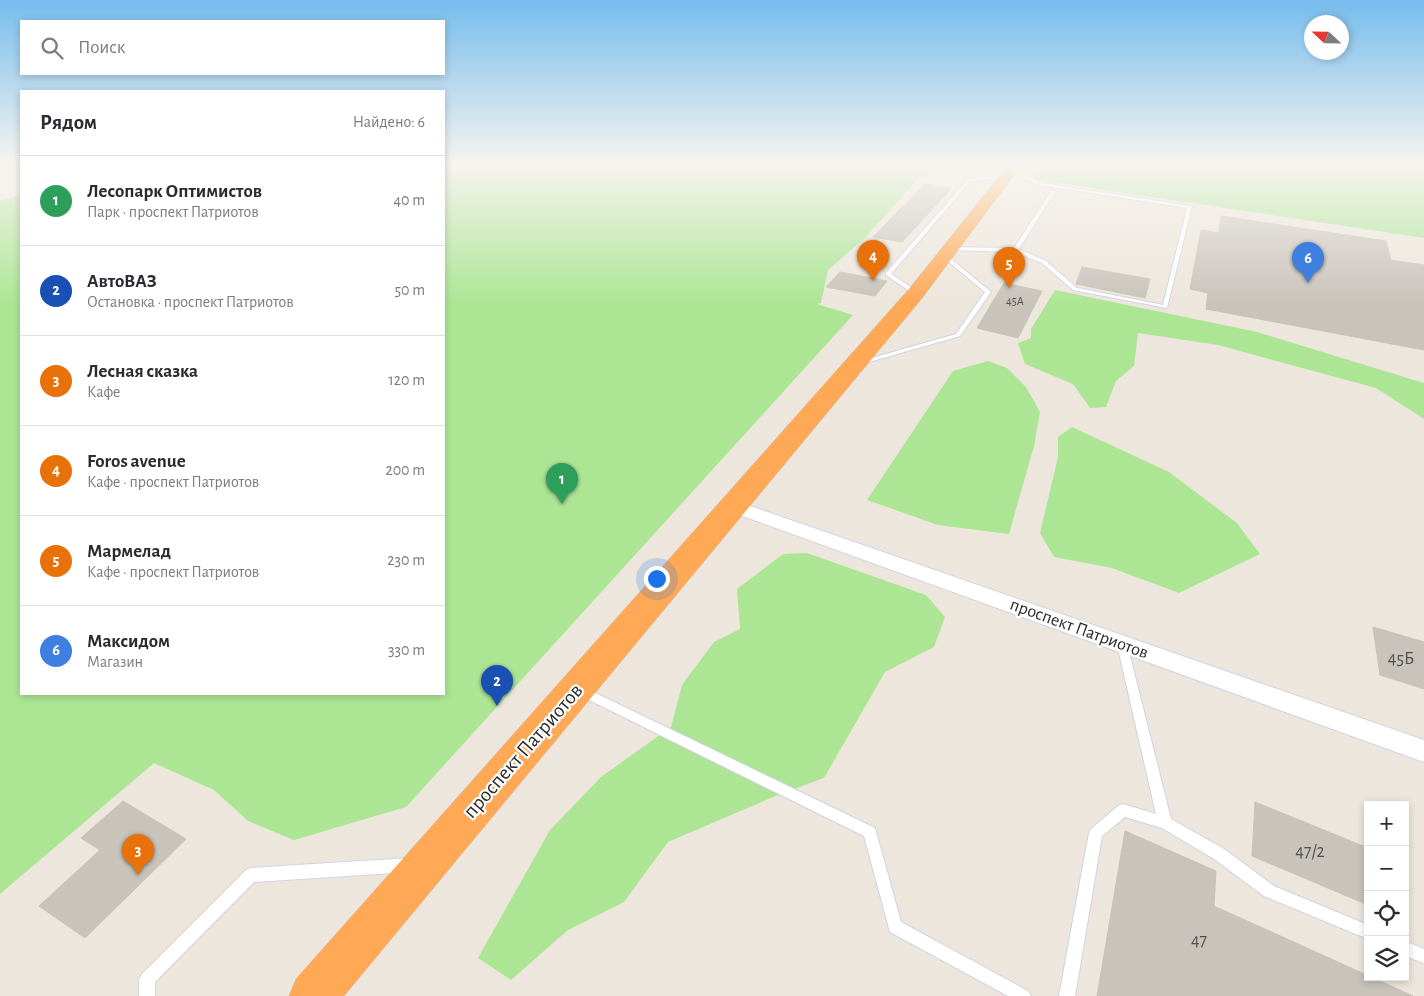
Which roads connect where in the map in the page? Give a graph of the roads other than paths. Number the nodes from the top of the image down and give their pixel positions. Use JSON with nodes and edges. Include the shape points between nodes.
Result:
{"nodes":[{"id":1,"x":944,"y":209,"type":"edge"},
{"id":2,"x":982,"y":209,"type":"edge"},
{"id":3,"x":1042,"y":209,"type":"edge"},
{"id":4,"x":1189,"y":209,"type":"edge"},
{"id":5,"x":1016,"y":250,"type":"junction"},
{"id":6,"x":949,"y":253,"type":"junction"},
{"id":7,"x":916,"y":293,"type":"junction"},
{"id":8,"x":855,"y":364,"type":"junction"},
{"id":9,"x":734,"y":506,"type":"junction"},
{"id":10,"x":1122,"y":644,"type":"junction"},
{"id":11,"x":576,"y":689,"type":"junction"},
{"id":12,"x":1424,"y":751,"type":"edge"},
{"id":13,"x":1165,"y":823,"type":"junction"},
{"id":14,"x":426,"y":864,"type":"junction"},
{"id":15,"x":1364,"y":930,"type":"edge"},
{"id":16,"x":1409,"y":950,"type":"edge"},
{"id":17,"x":1424,"y":956,"type":"edge"},
{"id":18,"x":147,"y":996,"type":"edge"},
{"id":19,"x":313,"y":996,"type":"edge"},
{"id":20,"x":1023,"y":996,"type":"edge"},
{"id":21,"x":1067,"y":996,"type":"edge"}],
"edges":[{"from":1,"to":7,"type":"lane","via":[[888,274]]},
{"from":2,"to":6,"type":"highway","name":"проспект Патриотов"},
{"from":3,"to":5,"type":"lane"},
{"from":4,"to":5,"type":"lane","via":[[1165,306],[1074,289],[1044,262]]},
{"from":5,"to":6,"type":"lane"},
{"from":6,"to":7,"type":"highway","name":"проспект Патриотов"},
{"from":6,"to":8,"type":"lane","via":[[988,292],[958,335]]},
{"from":7,"to":8,"type":"highway","name":"проспект Патриотов"},
{"from":8,"to":9,"type":"highway","name":"проспект Патриотов"},
{"from":9,"to":10,"type":"street","name":"проспект Патриотов"},
{"from":9,"to":11,"type":"highway","name":"проспект Патриотов"},
{"from":10,"to":12,"type":"street","name":"проспект Патриотов"},
{"from":10,"to":13,"type":"lane"},
{"from":11,"to":14,"type":"highway","name":"проспект Патриотов"},
{"from":11,"to":20,"type":"lane","via":[[870,832],[895,927]]},
{"from":13,"to":15,"type":"lane","via":[[1218,854],[1269,891]]},
{"from":13,"to":21,"type":"lane","via":[[1123,810],[1096,832]]},
{"from":14,"to":18,"type":"lane","via":[[251,875],[146,978]]},
{"from":14,"to":19,"type":"highway","name":"проспект Патриотов"},
{"from":16,"to":17,"type":"lane"}]}
